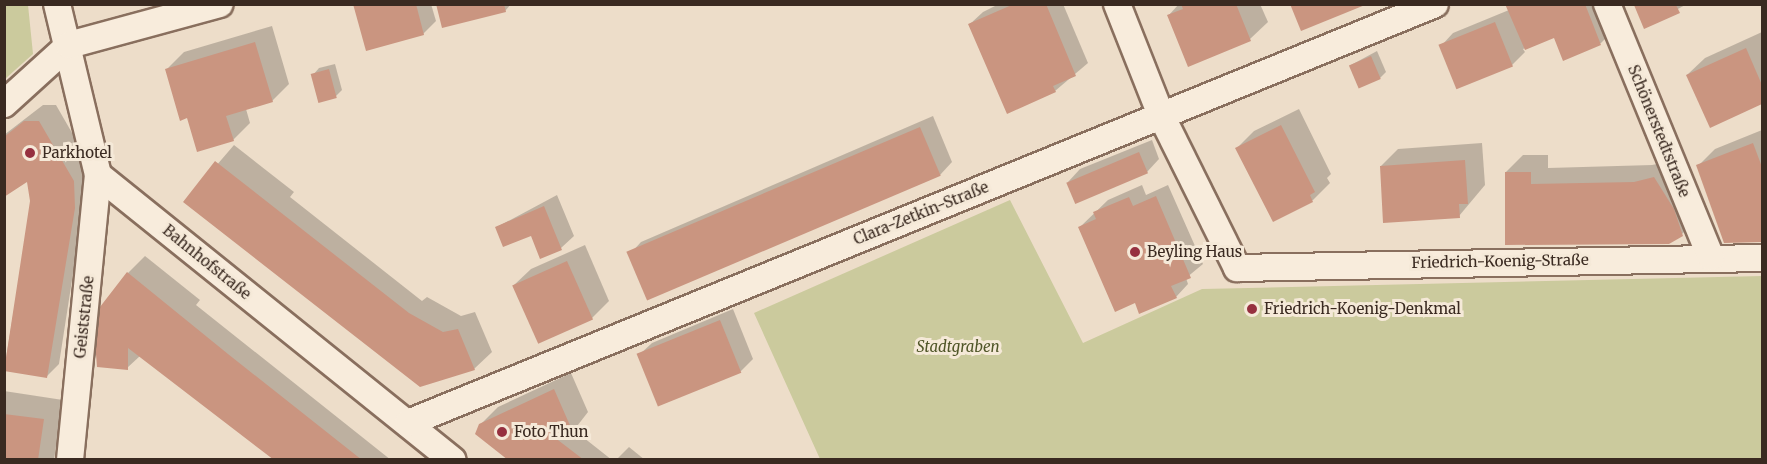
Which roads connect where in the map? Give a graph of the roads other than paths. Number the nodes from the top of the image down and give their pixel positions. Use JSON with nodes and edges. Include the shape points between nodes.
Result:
{"nodes":[{"id":1,"x":57,"y":4,"type":"edge"},
{"id":2,"x":220,"y":4,"type":"edge"},
{"id":3,"x":1117,"y":4,"type":"edge"},
{"id":4,"x":1435,"y":4,"type":"edge"},
{"id":5,"x":1607,"y":4,"type":"edge"},
{"id":6,"x":69,"y":45,"type":"junction"},
{"id":7,"x":4,"y":104,"type":"edge"},
{"id":8,"x":1161,"y":115,"type":"junction"},
{"id":9,"x":98,"y":175,"type":"junction"},
{"id":10,"x":1711,"y":258,"type":"junction"},
{"id":11,"x":1762,"y":258,"type":"edge"},
{"id":12,"x":408,"y":423,"type":"junction"},
{"id":13,"x":70,"y":459,"type":"edge"},
{"id":14,"x":453,"y":459,"type":"edge"}],
"edges":[{"from":1,"to":6,"type":"street"},
{"from":2,"to":6,"type":"street"},
{"from":3,"to":8,"type":"street"},
{"from":4,"to":8,"type":"street","name":"Clara-Zetkin-Straße"},
{"from":5,"to":10,"type":"street","name":"Schönerstedtstraße"},
{"from":6,"to":7,"type":"street"},
{"from":6,"to":9,"type":"street"},
{"from":8,"to":10,"type":"street","name":"Friedrich-Koenig-Straße","via":[[1237,268]]},
{"from":8,"to":12,"type":"street","name":"Clara-Zetkin-Straße"},
{"from":9,"to":12,"type":"street","name":"Bahnhofstraße"},
{"from":9,"to":13,"type":"street","name":"Geiststraße"},
{"from":10,"to":11,"type":"street","name":"Friedrich-Koenig-Straße"},
{"from":12,"to":14,"type":"street","name":"Bahnhofstraße"}]}
